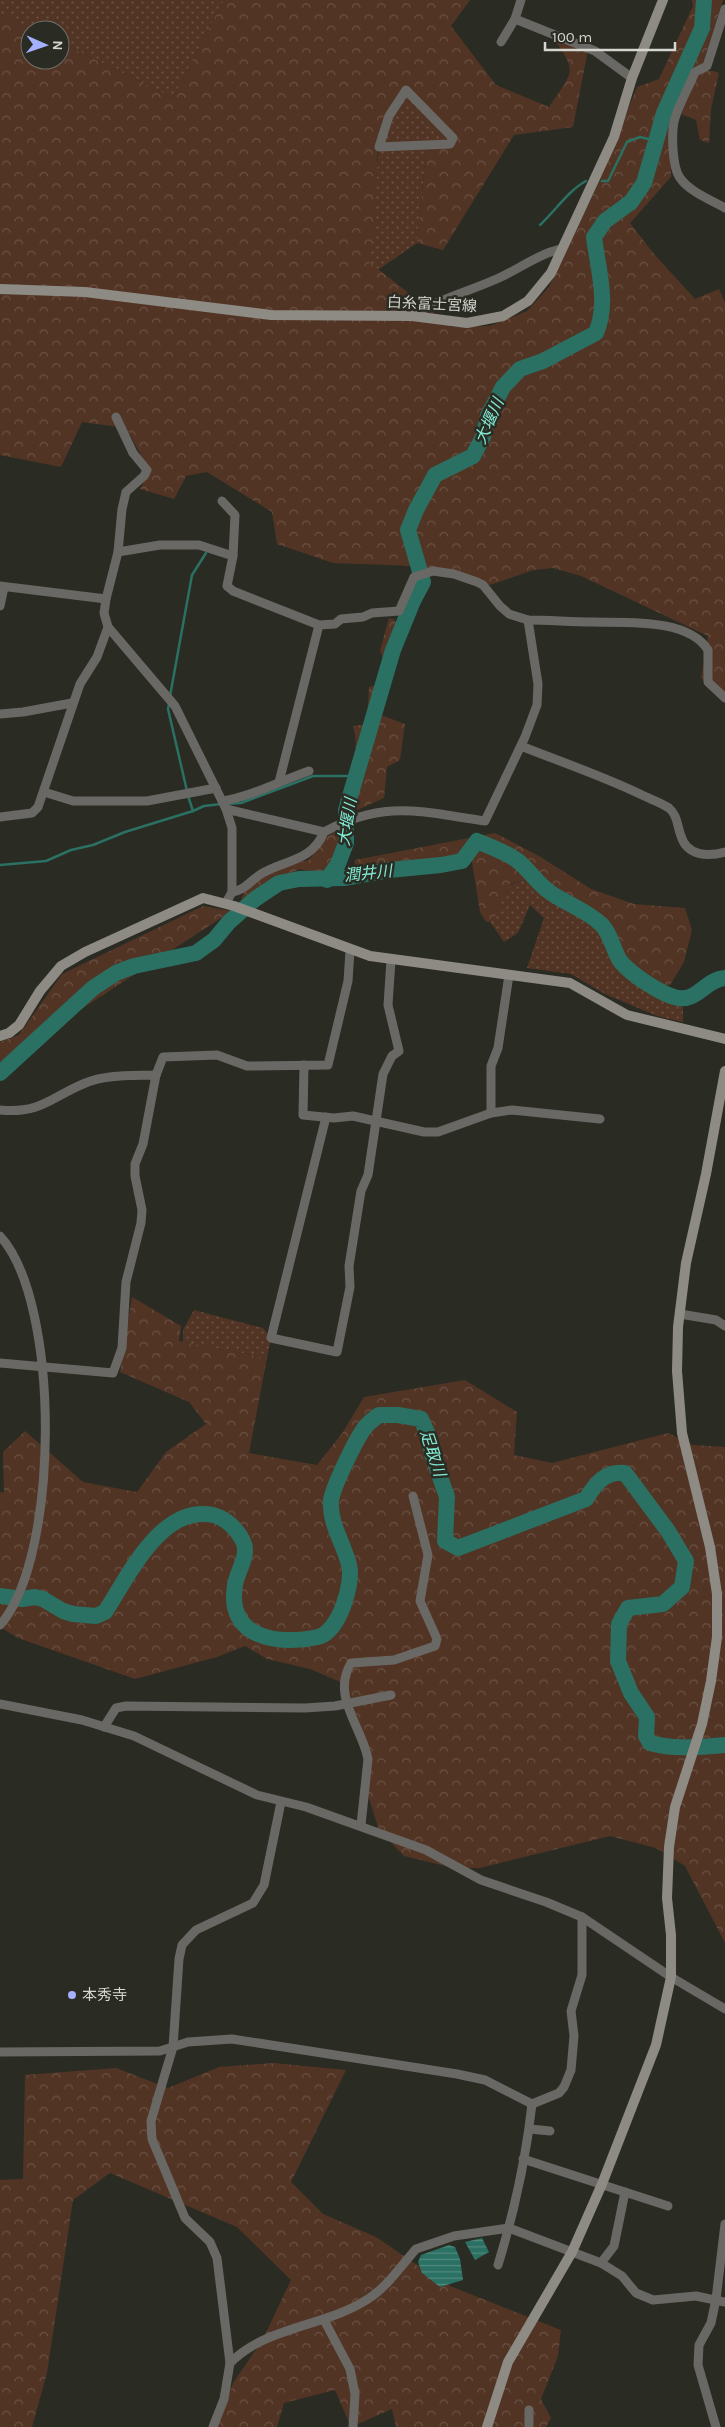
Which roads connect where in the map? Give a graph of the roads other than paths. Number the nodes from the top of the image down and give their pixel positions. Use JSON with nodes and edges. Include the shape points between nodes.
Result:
{"nodes":[{"id":1,"x":522,"y":0,"type":"edge"},
{"id":2,"x":663,"y":0,"type":"edge"},
{"id":3,"x":725,"y":8,"type":"edge"},
{"id":4,"x":515,"y":19,"type":"junction"},
{"id":5,"x":501,"y":42,"type":"dead end"},
{"id":6,"x":632,"y":78,"type":"junction"},
{"id":7,"x":379,"y":147,"type":"joint"},
{"id":8,"x":725,"y":208,"type":"edge"},
{"id":9,"x":561,"y":249,"type":"junction"},
{"id":10,"x":0,"y":289,"type":"edge"},
{"id":11,"x":412,"y":316,"type":"junction"},
{"id":12,"x":116,"y":417,"type":"dead end"},
{"id":13,"x":222,"y":501,"type":"dead end"},
{"id":14,"x":118,"y":552,"type":"junction"},
{"id":15,"x":233,"y":556,"type":"junction"},
{"id":16,"x":2,"y":587,"type":"edge"},
{"id":17,"x":106,"y":599,"type":"junction"},
{"id":18,"x":0,"y":606,"type":"edge"},
{"id":19,"x":528,"y":620,"type":"junction"},
{"id":20,"x":319,"y":625,"type":"junction"},
{"id":21,"x":108,"y":627,"type":"junction"},
{"id":22,"x":725,"y":698,"type":"edge"},
{"id":23,"x":72,"y":703,"type":"junction"},
{"id":24,"x":0,"y":714,"type":"edge"},
{"id":25,"x":521,"y":746,"type":"junction"},
{"id":26,"x":309,"y":771,"type":"dead end"},
{"id":27,"x":278,"y":782,"type":"junction"},
{"id":28,"x":216,"y":788,"type":"junction"},
{"id":29,"x":44,"y":792,"type":"junction"},
{"id":30,"x":224,"y":805,"type":"junction"},
{"id":31,"x":0,"y":817,"type":"edge"},
{"id":32,"x":324,"y":832,"type":"junction"},
{"id":33,"x":725,"y":852,"type":"edge"},
{"id":34,"x":232,"y":892,"type":"junction"},
{"id":35,"x":230,"y":905,"type":"junction"},
{"id":36,"x":350,"y":951,"type":"junction"},
{"id":37,"x":391,"y":960,"type":"junction"},
{"id":38,"x":509,"y":975,"type":"junction"},
{"id":39,"x":0,"y":1036,"type":"edge"},
{"id":40,"x":725,"y":1039,"type":"edge"},
{"id":41,"x":304,"y":1065,"type":"junction"},
{"id":42,"x":725,"y":1070,"type":"edge"},
{"id":43,"x":156,"y":1075,"type":"junction"},
{"id":44,"x":0,"y":1110,"type":"edge"},
{"id":45,"x":491,"y":1113,"type":"junction"},
{"id":46,"x":326,"y":1117,"type":"junction"},
{"id":47,"x":600,"y":1119,"type":"dead end"},
{"id":48,"x":377,"y":1120,"type":"junction"},
{"id":49,"x":0,"y":1236,"type":"edge"},
{"id":50,"x":680,"y":1314,"type":"junction"},
{"id":51,"x":725,"y":1326,"type":"edge"},
{"id":52,"x":0,"y":1363,"type":"edge"},
{"id":53,"x":41,"y":1368,"type":"junction"},
{"id":54,"x":413,"y":1496,"type":"dead end"},
{"id":55,"x":0,"y":1625,"type":"edge"},
{"id":56,"x":391,"y":1695,"type":"dead end"},
{"id":57,"x":0,"y":1704,"type":"edge"},
{"id":58,"x":346,"y":1704,"type":"junction"},
{"id":59,"x":104,"y":1727,"type":"junction"},
{"id":60,"x":281,"y":1802,"type":"junction"},
{"id":61,"x":361,"y":1825,"type":"junction"},
{"id":62,"x":582,"y":1917,"type":"junction"},
{"id":63,"x":671,"y":1977,"type":"junction"},
{"id":64,"x":725,"y":2010,"type":"edge"},
{"id":65,"x":173,"y":2046,"type":"junction"},
{"id":66,"x":0,"y":2052,"type":"edge"},
{"id":67,"x":532,"y":2104,"type":"junction"},
{"id":68,"x":530,"y":2128,"type":"junction"},
{"id":69,"x":550,"y":2131,"type":"dead end"},
{"id":70,"x":523,"y":2159,"type":"junction"},
{"id":71,"x":602,"y":2184,"type":"junction"},
{"id":72,"x":625,"y":2192,"type":"junction"},
{"id":73,"x":668,"y":2206,"type":"dead end"},
{"id":74,"x":725,"y":2224,"type":"edge"},
{"id":75,"x":509,"y":2228,"type":"junction"},
{"id":76,"x":572,"y":2252,"type":"junction"},
{"id":77,"x":601,"y":2263,"type":"junction"},
{"id":78,"x":498,"y":2265,"type":"dead end"},
{"id":79,"x":721,"y":2300,"type":"edge"},
{"id":80,"x":324,"y":2320,"type":"junction"},
{"id":81,"x":230,"y":2363,"type":"junction"},
{"id":82,"x":529,"y":2410,"type":"dead end"},
{"id":83,"x":213,"y":2427,"type":"edge"},
{"id":84,"x":353,"y":2427,"type":"edge"},
{"id":85,"x":486,"y":2427,"type":"edge"},
{"id":86,"x":529,"y":2427,"type":"edge"},
{"id":87,"x":716,"y":2427,"type":"edge"}],
"edges":[{"from":1,"to":4,"type":"street"},
{"from":2,"to":6,"type":"street","name":"白糸富士宮線"},
{"from":3,"to":8,"type":"street","via":[[707,66],[695,72],[674,119],[674,161],[680,178],[700,195]]},
{"from":4,"to":5,"type":"street"},
{"from":4,"to":6,"type":"street","via":[[595,51]]},
{"from":6,"to":9,"type":"street","name":"白糸富士宮線","via":[[614,137]]},
{"from":7,"to":7,"type":"street","via":[[389,116],[406,90],[453,138],[450,144]]},
{"from":9,"to":11,"type":"street","via":[[544,253],[502,276],[432,304]]},
{"from":9,"to":11,"type":"street","name":"白糸富士宮線","via":[[541,288],[528,301],[503,316],[467,323]]},
{"from":10,"to":11,"type":"street","name":"白糸富士宮線","via":[[85,292],[272,315]]},
{"from":12,"to":14,"type":"street","via":[[133,453],[147,470],[126,492]]},
{"from":13,"to":15,"type":"street","via":[[235,515]]},
{"from":14,"to":15,"type":"street","via":[[160,545],[199,545]]},
{"from":14,"to":17,"type":"street"},
{"from":15,"to":20,"type":"street","via":[[227,586],[233,591]]},
{"from":16,"to":17,"type":"street"},
{"from":16,"to":18,"type":"street"},
{"from":17,"to":21,"type":"street","via":[[104,613]]},
{"from":19,"to":20,"type":"street","via":[[509,614],[483,585],[454,574],[429,572],[414,577],[398,611],[372,613],[341,619],[335,624]]},
{"from":19,"to":22,"type":"street","via":[[656,624],[687,632],[697,637],[708,650],[708,682]]},
{"from":19,"to":25,"type":"street","via":[[538,684],[537,706]]},
{"from":20,"to":27,"type":"street"},
{"from":21,"to":23,"type":"street"},
{"from":21,"to":28,"type":"street","via":[[175,706]]},
{"from":23,"to":24,"type":"street"},
{"from":23,"to":29,"type":"street"},
{"from":25,"to":32,"type":"street","via":[[485,821],[392,810],[354,817]]},
{"from":25,"to":33,"type":"street","via":[[616,782],[670,809],[678,819],[686,846],[697,854]]},
{"from":26,"to":27,"type":"street"},
{"from":27,"to":30,"type":"street"},
{"from":28,"to":29,"type":"street","via":[[147,801],[83,801]]},
{"from":28,"to":30,"type":"street"},
{"from":29,"to":31,"type":"street","via":[[32,813]]},
{"from":30,"to":32,"type":"street"},
{"from":30,"to":34,"type":"street","via":[[232,828]]},
{"from":32,"to":34,"type":"street","via":[[322,839],[294,862],[262,873],[245,888]]},
{"from":34,"to":35,"type":"street"},
{"from":35,"to":36,"type":"street"},
{"from":35,"to":39,"type":"street","via":[[203,898],[60,966],[19,1025]]},
{"from":36,"to":37,"type":"street"},
{"from":36,"to":41,"type":"street","via":[[348,981],[328,1065]]},
{"from":37,"to":38,"type":"street"},
{"from":37,"to":48,"type":"street","via":[[388,1005],[399,1051],[392,1056],[383,1074]]},
{"from":38,"to":40,"type":"street","via":[[570,983],[627,1016]]},
{"from":38,"to":45,"type":"street","via":[[498,1048],[492,1066]]},
{"from":41,"to":43,"type":"street","via":[[247,1066],[217,1055],[163,1057]]},
{"from":41,"to":46,"type":"street","via":[[303,1115]]},
{"from":42,"to":50,"type":"street","via":[[686,1263]]},
{"from":43,"to":44,"type":"street","via":[[102,1078],[40,1106],[16,1112]]},
{"from":43,"to":53,"type":"street","via":[[143,1144],[135,1164],[141,1223],[126,1282],[122,1348],[113,1373]]},
{"from":45,"to":47,"type":"street","via":[[512,1110]]},
{"from":45,"to":48,"type":"street","via":[[438,1132],[424,1132]]},
{"from":46,"to":48,"type":"street","via":[[353,1116]]},
{"from":46,"to":48,"type":"street","via":[[271,1338],[338,1352],[350,1287],[349,1266]]},
{"from":49,"to":53,"type":"street","via":[[20,1266],[30,1296]]},
{"from":50,"to":51,"type":"street","via":[[716,1320]]},
{"from":50,"to":63,"type":"street","via":[[677,1371],[682,1433],[710,1547],[717,1637],[702,1724],[675,1807],[669,1847],[667,1898]]},
{"from":52,"to":53,"type":"street"},
{"from":53,"to":55,"type":"street","via":[[42,1505],[27,1575],[9,1614]]},
{"from":54,"to":58,"type":"street","via":[[428,1555],[420,1601],[437,1639],[435,1646],[394,1660],[351,1664],[346,1672]]},
{"from":56,"to":58,"type":"street"},
{"from":57,"to":59,"type":"street"},
{"from":58,"to":59,"type":"street","via":[[305,1708],[126,1706],[116,1708]]},
{"from":58,"to":61,"type":"street","via":[[368,1759]]},
{"from":59,"to":60,"type":"street","via":[[134,1736],[232,1784]]},
{"from":60,"to":61,"type":"street"},
{"from":60,"to":65,"type":"street","via":[[264,1885],[252,1903],[196,1930],[182,1945]]},
{"from":61,"to":62,"type":"street","via":[[426,1850],[481,1880]]},
{"from":62,"to":63,"type":"street"},
{"from":62,"to":67,"type":"street","via":[[582,1974],[571,2011],[574,2036],[571,2070],[559,2093]]},
{"from":63,"to":64,"type":"street"},
{"from":63,"to":71,"type":"street","via":[[656,2045]]},
{"from":65,"to":66,"type":"street","via":[[160,2051]]},
{"from":65,"to":67,"type":"street","via":[[232,2039],[457,2074],[485,2080]]},
{"from":65,"to":81,"type":"street","via":[[151,2121],[152,2140],[185,2218],[210,2242],[217,2258]]},
{"from":67,"to":68,"type":"street"},
{"from":68,"to":69,"type":"street"},
{"from":68,"to":70,"type":"street"},
{"from":70,"to":71,"type":"street"},
{"from":70,"to":75,"type":"street"},
{"from":71,"to":72,"type":"street"},
{"from":71,"to":76,"type":"street"},
{"from":72,"to":73,"type":"street"},
{"from":72,"to":77,"type":"street","via":[[614,2246]]},
{"from":74,"to":79,"type":"street"},
{"from":75,"to":76,"type":"street"},
{"from":75,"to":78,"type":"street"},
{"from":75,"to":80,"type":"street","via":[[454,2236],[416,2249],[368,2299]]},
{"from":76,"to":77,"type":"street"},
{"from":76,"to":85,"type":"street","via":[[508,2362]]},
{"from":77,"to":79,"type":"street","via":[[622,2276],[636,2293],[653,2300],[696,2296]]},
{"from":79,"to":87,"type":"street","via":[[699,2346],[698,2365]]},
{"from":80,"to":81,"type":"street","via":[[263,2339],[242,2350]]},
{"from":80,"to":84,"type":"street","via":[[350,2369],[355,2394]]},
{"from":81,"to":83,"type":"street","via":[[224,2399]]},
{"from":82,"to":86,"type":"street"}]}
